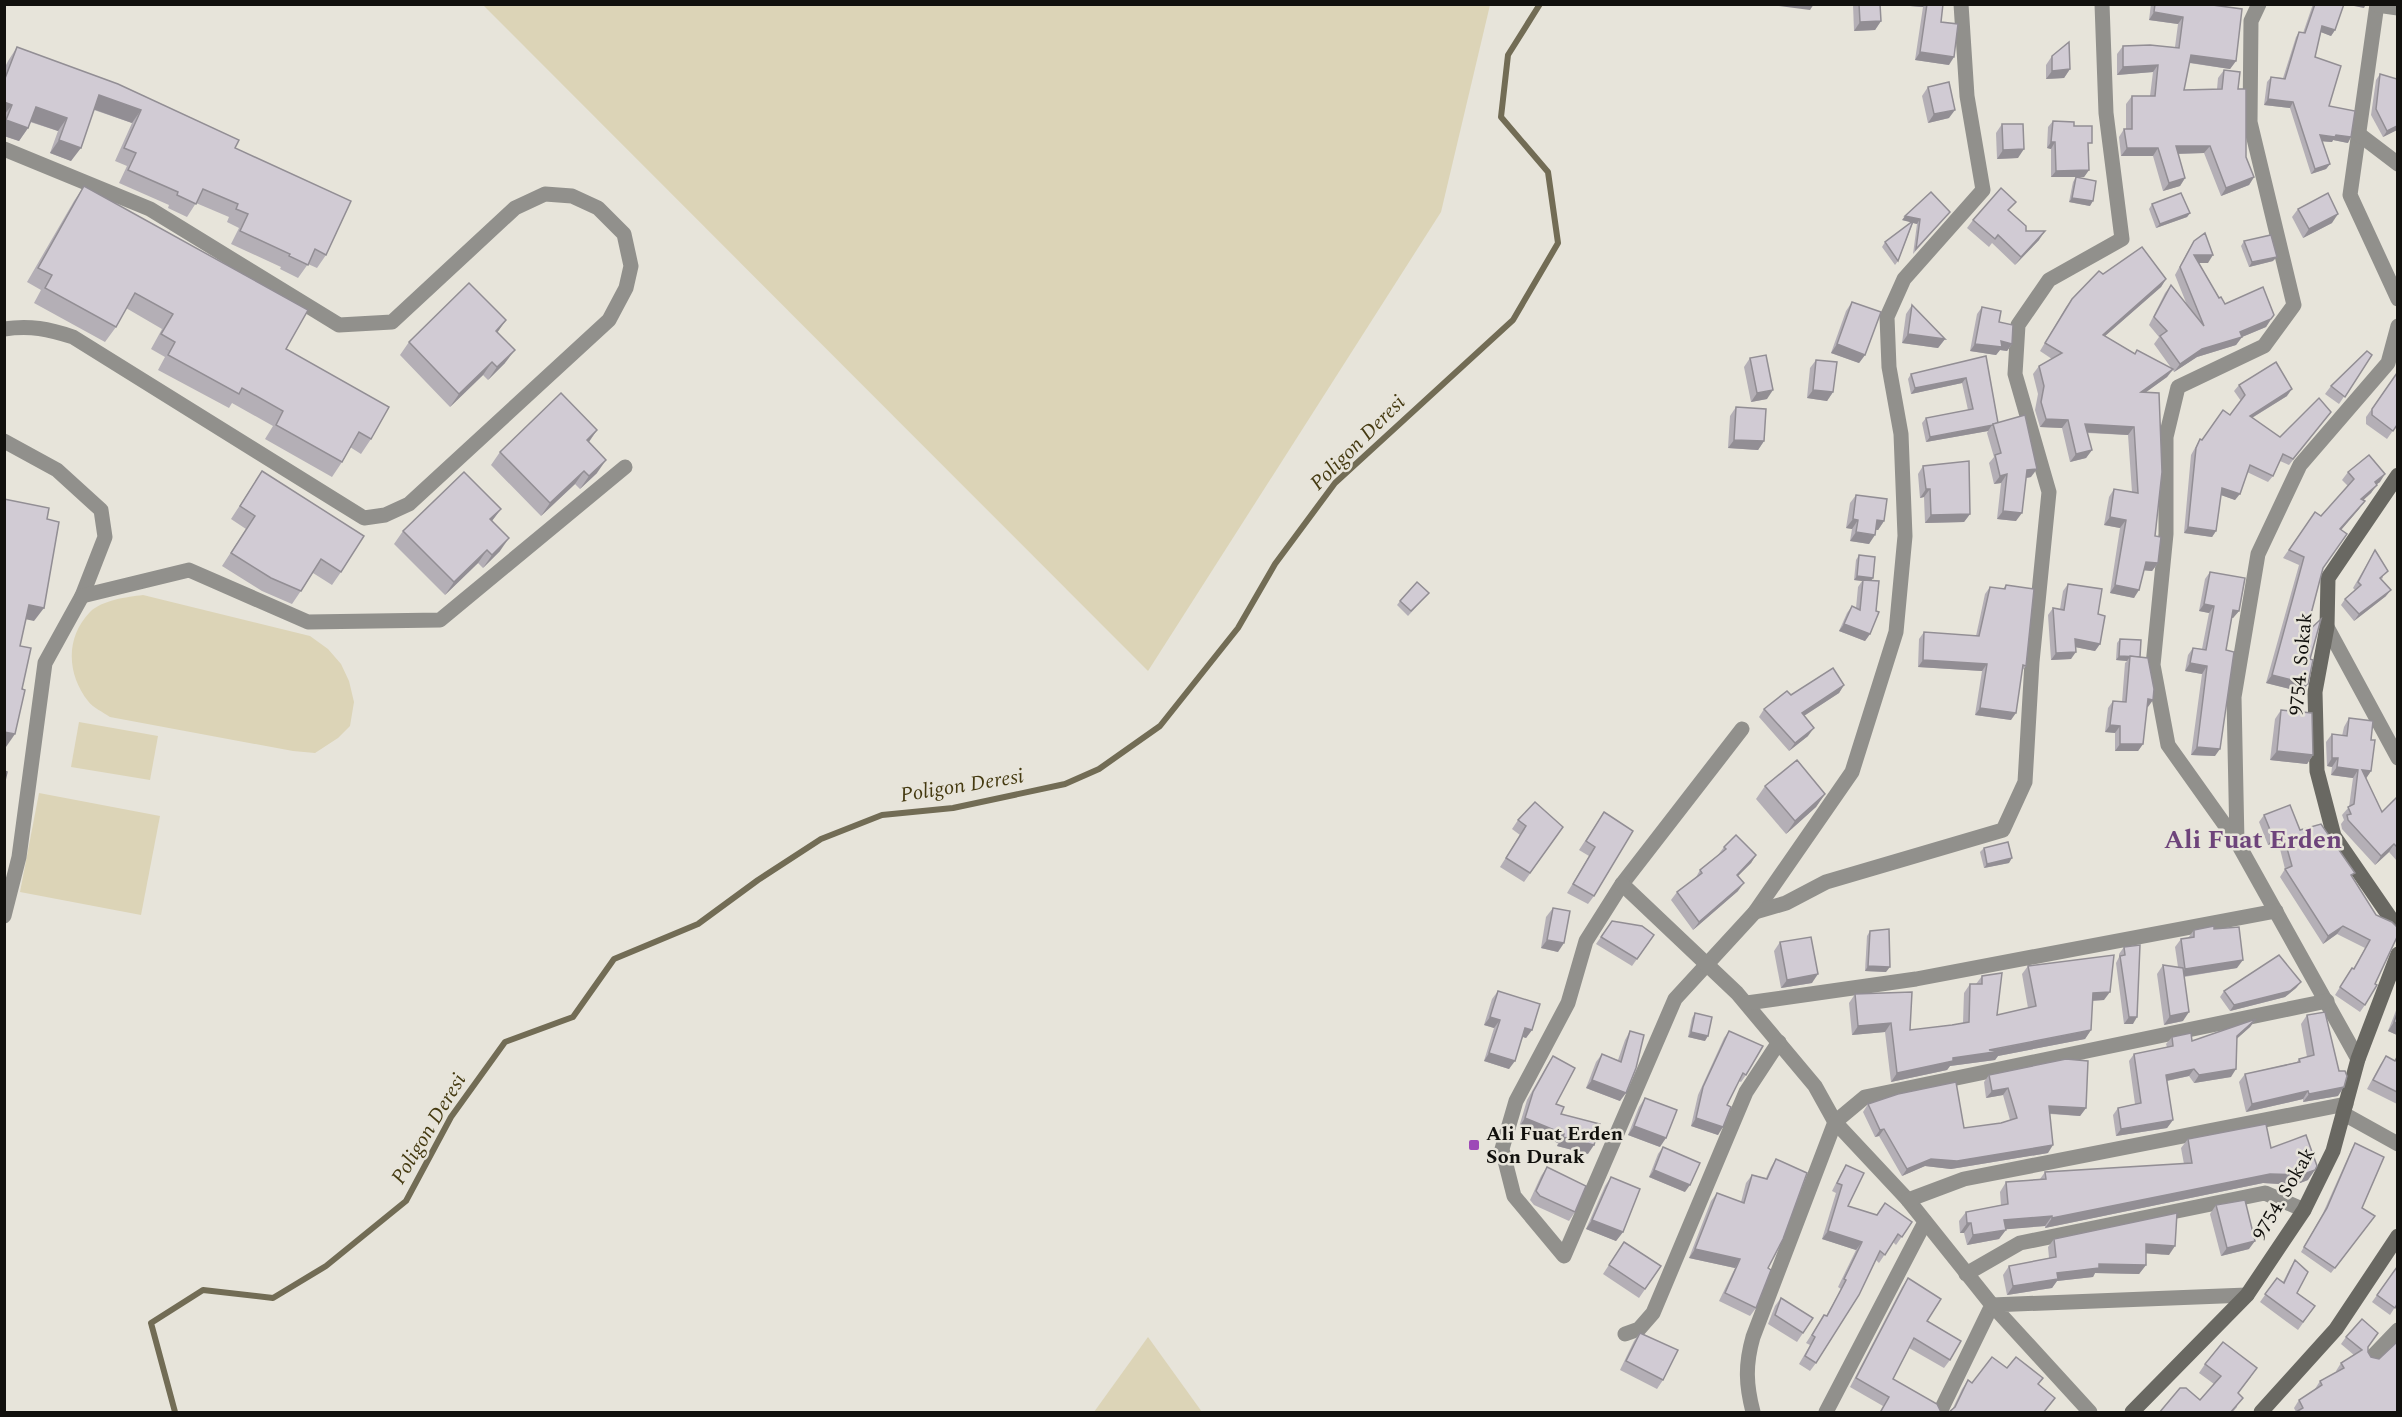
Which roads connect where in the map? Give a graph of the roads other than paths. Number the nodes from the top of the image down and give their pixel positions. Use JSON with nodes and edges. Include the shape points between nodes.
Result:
{"nodes":[{"id":1,"x":1961,"y":4,"type":"edge"},
{"id":2,"x":2102,"y":4,"type":"edge"},
{"id":3,"x":2259,"y":4,"type":"edge"},
{"id":4,"x":2377,"y":5,"type":"edge"},
{"id":5,"x":2397,"y":8,"type":"edge"},
{"id":6,"x":2360,"y":135,"type":"junction"},
{"id":7,"x":4,"y":149,"type":"edge"},
{"id":8,"x":2397,"y":164,"type":"edge"},
{"id":9,"x":2397,"y":298,"type":"edge"},
{"id":10,"x":2397,"y":326,"type":"edge"},
{"id":11,"x":4,"y":329,"type":"edge"},
{"id":12,"x":4,"y":441,"type":"edge"},
{"id":13,"x":625,"y":467,"type":"dead end"},
{"id":14,"x":2397,"y":476,"type":"edge"},
{"id":15,"x":82,"y":596,"type":"junction"},
{"id":16,"x":2327,"y":627,"type":"junction"},
{"id":17,"x":1742,"y":729,"type":"dead end"},
{"id":18,"x":2397,"y":758,"type":"edge"},
{"id":19,"x":2237,"y":842,"type":"junction"},
{"id":20,"x":1622,"y":884,"type":"junction"},
{"id":21,"x":2276,"y":911,"type":"junction"},
{"id":22,"x":1755,"y":912,"type":"junction"},
{"id":23,"x":4,"y":916,"type":"edge"},
{"id":24,"x":2397,"y":929,"type":"edge"},
{"id":25,"x":2397,"y":954,"type":"edge"},
{"id":26,"x":1706,"y":964,"type":"junction"},
{"id":27,"x":2326,"y":1001,"type":"junction"},
{"id":28,"x":1747,"y":1003,"type":"junction"},
{"id":29,"x":1779,"y":1042,"type":"junction"},
{"id":30,"x":2358,"y":1059,"type":"junction"},
{"id":31,"x":2345,"y":1109,"type":"junction"},
{"id":32,"x":1835,"y":1122,"type":"junction"},
{"id":33,"x":2397,"y":1144,"type":"edge"},
{"id":34,"x":1908,"y":1200,"type":"junction"},
{"id":35,"x":2304,"y":1210,"type":"junction"},
{"id":36,"x":1925,"y":1222,"type":"junction"},
{"id":37,"x":2396,"y":1243,"type":"edge"},
{"id":38,"x":1966,"y":1274,"type":"junction"},
{"id":39,"x":2247,"y":1294,"type":"junction"},
{"id":40,"x":1992,"y":1305,"type":"junction"},
{"id":41,"x":2397,"y":1330,"type":"edge"},
{"id":42,"x":1625,"y":1334,"type":"dead end"},
{"id":43,"x":2372,"y":1357,"type":"edge"},
{"id":44,"x":2083,"y":1410,"type":"edge"},
{"id":45,"x":1753,"y":1413,"type":"edge"},
{"id":46,"x":1826,"y":1413,"type":"edge"},
{"id":47,"x":1940,"y":1413,"type":"edge"},
{"id":48,"x":2132,"y":1413,"type":"edge"},
{"id":49,"x":2261,"y":1413,"type":"edge"}],
"edges":[{"from":1,"to":22,"type":"street","via":[[1967,96],[1983,190],[1904,279],[1887,317],[1889,367],[1901,434],[1905,536],[1896,632],[1852,772]]},
{"from":2,"to":22,"type":"street","via":[[2106,113],[2122,239],[2049,280],[2018,325],[2015,374],[2049,492],[2025,782],[2003,830],[1826,882],[1786,903]]},
{"from":3,"to":19,"type":"street","via":[[2251,21],[2250,122],[2294,305],[2264,346],[2178,387],[2166,437],[2166,534],[2153,665],[2168,746]]},
{"from":4,"to":5,"type":"street"},
{"from":4,"to":6,"type":"street"},
{"from":6,"to":8,"type":"street"},
{"from":6,"to":9,"type":"street","via":[[2350,195]]},
{"from":7,"to":11,"type":"street","via":[[150,209],[339,325],[392,322],[515,208],[544,194],[572,196],[598,208],[624,234],[632,266],[626,288],[609,320],[409,504],[385,515],[364,518],[73,337],[46,328]]},
{"from":10,"to":19,"type":"street","via":[[2388,363],[2300,465],[2258,554],[2234,697]]},
{"from":12,"to":15,"type":"street","via":[[57,470],[101,510],[105,537]]},
{"from":13,"to":15,"type":"street","via":[[440,620],[308,622],[189,570]]},
{"from":14,"to":16,"type":"street","name":"9754. Sokak","via":[[2328,579]]},
{"from":15,"to":23,"type":"street","via":[[45,663],[19,856]]},
{"from":16,"to":18,"type":"street"},
{"from":16,"to":24,"type":"street","name":"9754. Sokak","via":[[2315,692],[2317,771],[2334,836]]},
{"from":17,"to":20,"type":"street"},
{"from":19,"to":21,"type":"street"},
{"from":20,"to":26,"type":"street"},
{"from":20,"to":26,"type":"street","via":[[1586,941],[1568,1003],[1516,1101],[1502,1149],[1515,1196],[1564,1256],[1675,999]]},
{"from":21,"to":27,"type":"street"},
{"from":21,"to":28,"type":"street","via":[[1916,979]]},
{"from":22,"to":26,"type":"street"},
{"from":25,"to":30,"type":"street","name":"9754. Sokak"},
{"from":26,"to":28,"type":"street"},
{"from":27,"to":30,"type":"street"},
{"from":27,"to":32,"type":"street","via":[[1865,1097]]},
{"from":28,"to":29,"type":"street"},
{"from":29,"to":32,"type":"street","via":[[1815,1086]]},
{"from":29,"to":42,"type":"street","via":[[1746,1092],[1653,1313],[1639,1329]]},
{"from":30,"to":31,"type":"street","name":"9754. Sokak"},
{"from":31,"to":33,"type":"street"},
{"from":31,"to":34,"type":"street","via":[[1965,1179]]},
{"from":31,"to":35,"type":"street","name":"9754. Sokak","via":[[2333,1151]]},
{"from":32,"to":34,"type":"street"},
{"from":32,"to":45,"type":"street","via":[[1753,1338],[1746,1364],[1746,1386]]},
{"from":34,"to":36,"type":"street"},
{"from":35,"to":38,"type":"street","via":[[2265,1193],[2020,1243]]},
{"from":35,"to":39,"type":"street","name":"9754. Sokak"},
{"from":36,"to":38,"type":"street"},
{"from":36,"to":46,"type":"street"},
{"from":37,"to":49,"type":"street","via":[[2336,1329]]},
{"from":38,"to":40,"type":"street"},
{"from":39,"to":40,"type":"street"},
{"from":39,"to":48,"type":"street","name":"9754. Sokak"},
{"from":40,"to":44,"type":"street"},
{"from":40,"to":47,"type":"street"},
{"from":41,"to":43,"type":"street"}]}
